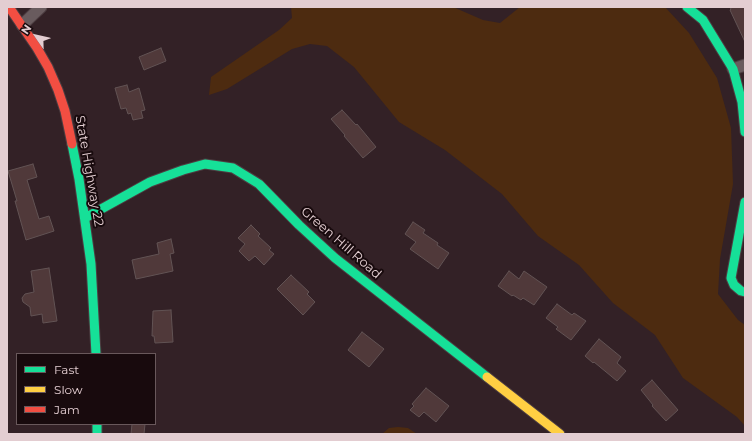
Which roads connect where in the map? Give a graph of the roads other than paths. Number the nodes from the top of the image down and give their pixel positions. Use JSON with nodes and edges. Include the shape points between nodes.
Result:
{"nodes":[{"id":1,"x":9,"y":7,"type":"edge"},
{"id":2,"x":41,"y":7,"type":"edge"},
{"id":3,"x":687,"y":7,"type":"edge"},
{"id":4,"x":22,"y":25,"type":"junction"},
{"id":5,"x":745,"y":65,"type":"edge"},
{"id":6,"x":733,"y":69,"type":"junction"},
{"id":7,"x":744,"y":101,"type":"edge"},
{"id":8,"x":745,"y":132,"type":"edge"},
{"id":9,"x":745,"y":202,"type":"edge"},
{"id":10,"x":85,"y":218,"type":"junction"},
{"id":11,"x":745,"y":292,"type":"edge"},
{"id":12,"x":96,"y":353,"type":"edge"},
{"id":13,"x":560,"y":434,"type":"edge"}],
"edges":[{"from":1,"to":4,"type":"street","name":"State Highway 22"},
{"from":2,"to":4,"type":"street"},
{"from":3,"to":6,"type":"street","via":[[703,20]]},
{"from":4,"to":10,"type":"street","name":"State Highway 22","via":[[48,67],[58,90],[70,135]]},
{"from":5,"to":6,"type":"street"},
{"from":6,"to":7,"type":"street"},
{"from":7,"to":8,"type":"street"},
{"from":9,"to":11,"type":"street","via":[[731,278],[734,286]]},
{"from":10,"to":12,"type":"street","name":"State Highway 22","via":[[91,264]]},
{"from":10,"to":13,"type":"street","name":"Green Hill Road","via":[[150,182],[183,170],[205,164],[233,168],[259,184],[335,258]]}]}
